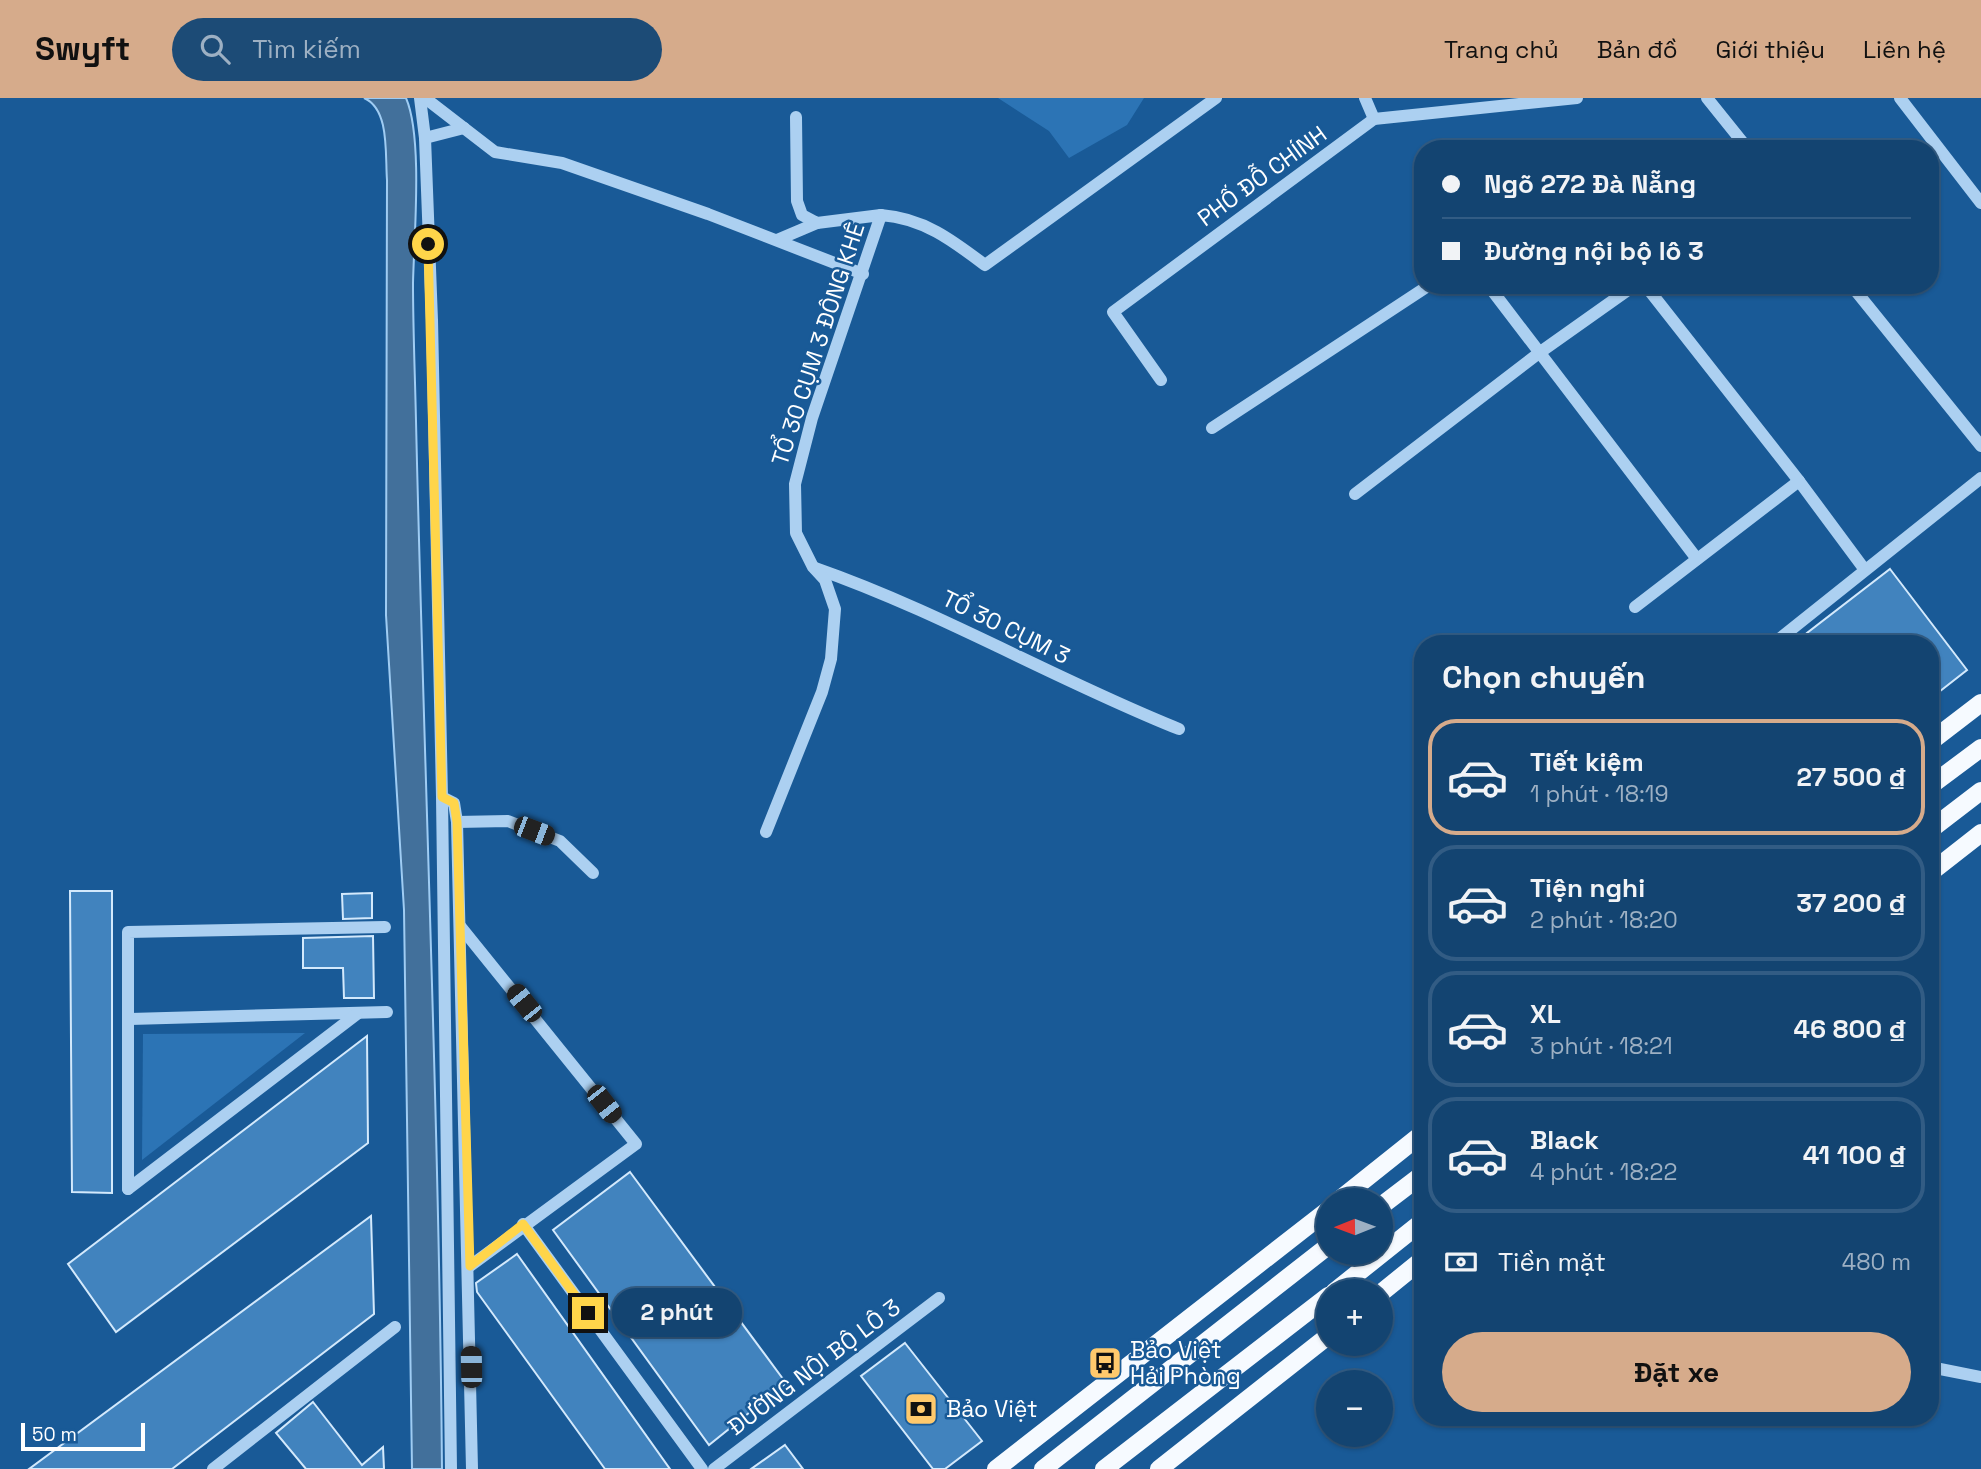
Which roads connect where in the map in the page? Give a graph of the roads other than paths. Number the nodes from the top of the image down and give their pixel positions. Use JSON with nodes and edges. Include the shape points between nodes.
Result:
{"nodes":[{"id":1,"x":422,"y":98,"type":"edge"},
{"id":2,"x":1216,"y":98,"type":"edge"},
{"id":3,"x":1365,"y":98,"type":"edge"},
{"id":4,"x":1577,"y":98,"type":"edge"},
{"id":5,"x":1707,"y":98,"type":"edge"},
{"id":6,"x":1900,"y":98,"type":"edge"},
{"id":7,"x":796,"y":117,"type":"dead end"},
{"id":8,"x":1374,"y":119,"type":"junction"},
{"id":9,"x":464,"y":128,"type":"junction"},
{"id":10,"x":425,"y":138,"type":"junction"},
{"id":11,"x":1741,"y":140,"type":"edge"},
{"id":12,"x":1932,"y":140,"type":"edge"},
{"id":13,"x":1939,"y":149,"type":"edge"},
{"id":14,"x":1981,"y":203,"type":"edge"},
{"id":15,"x":881,"y":215,"type":"junction"},
{"id":16,"x":817,"y":223,"type":"junction"},
{"id":17,"x":777,"y":240,"type":"junction"},
{"id":18,"x":863,"y":274,"type":"junction"},
{"id":19,"x":1416,"y":294,"type":"edge"},
{"id":20,"x":1495,"y":294,"type":"edge"},
{"id":21,"x":1622,"y":294,"type":"edge"},
{"id":22,"x":1652,"y":294,"type":"edge"},
{"id":23,"x":1858,"y":294,"type":"edge"},
{"id":24,"x":1539,"y":353,"type":"junction"},
{"id":25,"x":1161,"y":380,"type":"dead end"},
{"id":26,"x":1212,"y":428,"type":"dead end"},
{"id":27,"x":1981,"y":446,"type":"edge"},
{"id":28,"x":1981,"y":478,"type":"edge"},
{"id":29,"x":1799,"y":481,"type":"junction"},
{"id":30,"x":1355,"y":494,"type":"dead end"},
{"id":31,"x":1697,"y":559,"type":"junction"},
{"id":32,"x":813,"y":567,"type":"junction"},
{"id":33,"x":1865,"y":570,"type":"junction"},
{"id":34,"x":1635,"y":607,"type":"dead end"},
{"id":35,"x":1784,"y":635,"type":"edge"},
{"id":36,"x":1981,"y":703,"type":"edge"},
{"id":37,"x":1180,"y":729,"type":"dead end"},
{"id":38,"x":1939,"y":735,"type":"edge"},
{"id":39,"x":1981,"y":748,"type":"edge"},
{"id":40,"x":1939,"y":779,"type":"edge"},
{"id":41,"x":1981,"y":791,"type":"edge"},
{"id":42,"x":442,"y":797,"type":"junction"},
{"id":43,"x":457,"y":822,"type":"junction"},
{"id":44,"x":1939,"y":823,"type":"edge"},
{"id":45,"x":766,"y":832,"type":"dead end"},
{"id":46,"x":1981,"y":833,"type":"edge"},
{"id":47,"x":1939,"y":866,"type":"edge"},
{"id":48,"x":593,"y":873,"type":"dead end"},
{"id":49,"x":460,"y":926,"type":"junction"},
{"id":50,"x":385,"y":927,"type":"dead end"},
{"id":51,"x":387,"y":1012,"type":"dead end"},
{"id":52,"x":357,"y":1014,"type":"junction"},
{"id":53,"x":130,"y":1018,"type":"junction"},
{"id":54,"x":1414,"y":1140,"type":"edge"},
{"id":55,"x":1414,"y":1181,"type":"edge"},
{"id":56,"x":1354,"y":1188,"type":"edge"},
{"id":57,"x":1393,"y":1197,"type":"edge"},
{"id":58,"x":1316,"y":1219,"type":"edge"},
{"id":59,"x":523,"y":1224,"type":"junction"},
{"id":60,"x":1414,"y":1227,"type":"edge"},
{"id":61,"x":1316,"y":1255,"type":"edge"},
{"id":62,"x":470,"y":1266,"type":"junction"},
{"id":63,"x":1414,"y":1266,"type":"edge"},
{"id":64,"x":1350,"y":1279,"type":"edge"},
{"id":65,"x":1393,"y":1283,"type":"edge"},
{"id":66,"x":939,"y":1298,"type":"dead end"},
{"id":67,"x":1316,"y":1305,"type":"edge"},
{"id":68,"x":395,"y":1327,"type":"dead end"},
{"id":69,"x":1316,"y":1345,"type":"edge"},
{"id":70,"x":1939,"y":1369,"type":"edge"},
{"id":71,"x":1981,"y":1377,"type":"edge"},
{"id":72,"x":213,"y":1469,"type":"edge"},
{"id":73,"x":452,"y":1469,"type":"edge"},
{"id":74,"x":472,"y":1469,"type":"edge"},
{"id":75,"x":702,"y":1469,"type":"edge"},
{"id":76,"x":714,"y":1469,"type":"edge"},
{"id":77,"x":996,"y":1469,"type":"edge"},
{"id":78,"x":1043,"y":1469,"type":"edge"},
{"id":79,"x":1104,"y":1469,"type":"edge"},
{"id":80,"x":1159,"y":1469,"type":"edge"}],
"edges":[{"from":1,"to":9,"type":"street"},
{"from":1,"to":10,"type":"street"},
{"from":2,"to":15,"type":"street","name":"TỔ 30 CỤM 3 ĐÔNG KHÊ","via":[[985,265],[932,228],[900,216]]},
{"from":3,"to":8,"type":"street"},
{"from":4,"to":8,"type":"street"},
{"from":5,"to":11,"type":"street"},
{"from":6,"to":12,"type":"street"},
{"from":7,"to":16,"type":"street","via":[[797,201],[802,215]]},
{"from":8,"to":25,"type":"street","name":"PHỐ ĐỖ CHÍNH","via":[[1113,312]]},
{"from":9,"to":10,"type":"street"},
{"from":9,"to":17,"type":"street","via":[[495,152],[562,163]]},
{"from":10,"to":42,"type":"street"},
{"from":13,"to":14,"type":"street"},
{"from":15,"to":16,"type":"street"},
{"from":15,"to":18,"type":"street","name":"TỔ 30 CỤM 3 ĐÔNG KHÊ"},
{"from":16,"to":17,"type":"street"},
{"from":17,"to":18,"type":"street"},
{"from":18,"to":32,"type":"street","name":"TỔ 30 CỤM 3 ĐÔNG KHÊ","via":[[812,418],[795,484],[796,533]]},
{"from":19,"to":26,"type":"street"},
{"from":20,"to":24,"type":"street"},
{"from":21,"to":24,"type":"street"},
{"from":22,"to":29,"type":"street"},
{"from":23,"to":27,"type":"street"},
{"from":24,"to":30,"type":"street"},
{"from":24,"to":31,"type":"street"},
{"from":28,"to":33,"type":"street"},
{"from":29,"to":31,"type":"street"},
{"from":29,"to":33,"type":"street"},
{"from":31,"to":34,"type":"street"},
{"from":32,"to":37,"type":"street","name":"TỔ 30 CỤM 3","via":[[911,604],[1105,699]]},
{"from":32,"to":45,"type":"street","name":"TỔ 30 CỤM 3 ĐÔNG KHÊ","via":[[825,580],[835,608],[831,659]]},
{"from":33,"to":35,"type":"street"},
{"from":36,"to":38,"type":"main road"},
{"from":39,"to":40,"type":"main road"},
{"from":41,"to":44,"type":"main road"},
{"from":42,"to":43,"type":"street","via":[[454,803]]},
{"from":42,"to":73,"type":"street"},
{"from":43,"to":48,"type":"street","via":[[508,821],[560,841]]},
{"from":43,"to":49,"type":"street"},
{"from":46,"to":47,"type":"main road"},
{"from":49,"to":59,"type":"street","via":[[636,1144]]},
{"from":49,"to":62,"type":"street"},
{"from":50,"to":53,"type":"street","via":[[128,932]]},
{"from":51,"to":52,"type":"street"},
{"from":52,"to":53,"type":"street"},
{"from":52,"to":53,"type":"street","via":[[128,1189]]},
{"from":54,"to":56,"type":"main road"},
{"from":55,"to":57,"type":"main road"},
{"from":58,"to":77,"type":"main road"},
{"from":59,"to":62,"type":"street"},
{"from":59,"to":75,"type":"street"},
{"from":60,"to":64,"type":"main road"},
{"from":61,"to":78,"type":"main road"},
{"from":62,"to":74,"type":"street"},
{"from":63,"to":65,"type":"main road"},
{"from":66,"to":76,"type":"street","name":"ĐƯỜNG NỘI BỘ LÔ 3"},
{"from":67,"to":79,"type":"main road"},
{"from":68,"to":72,"type":"street"},
{"from":69,"to":80,"type":"main road"},
{"from":70,"to":71,"type":"street"}]}
